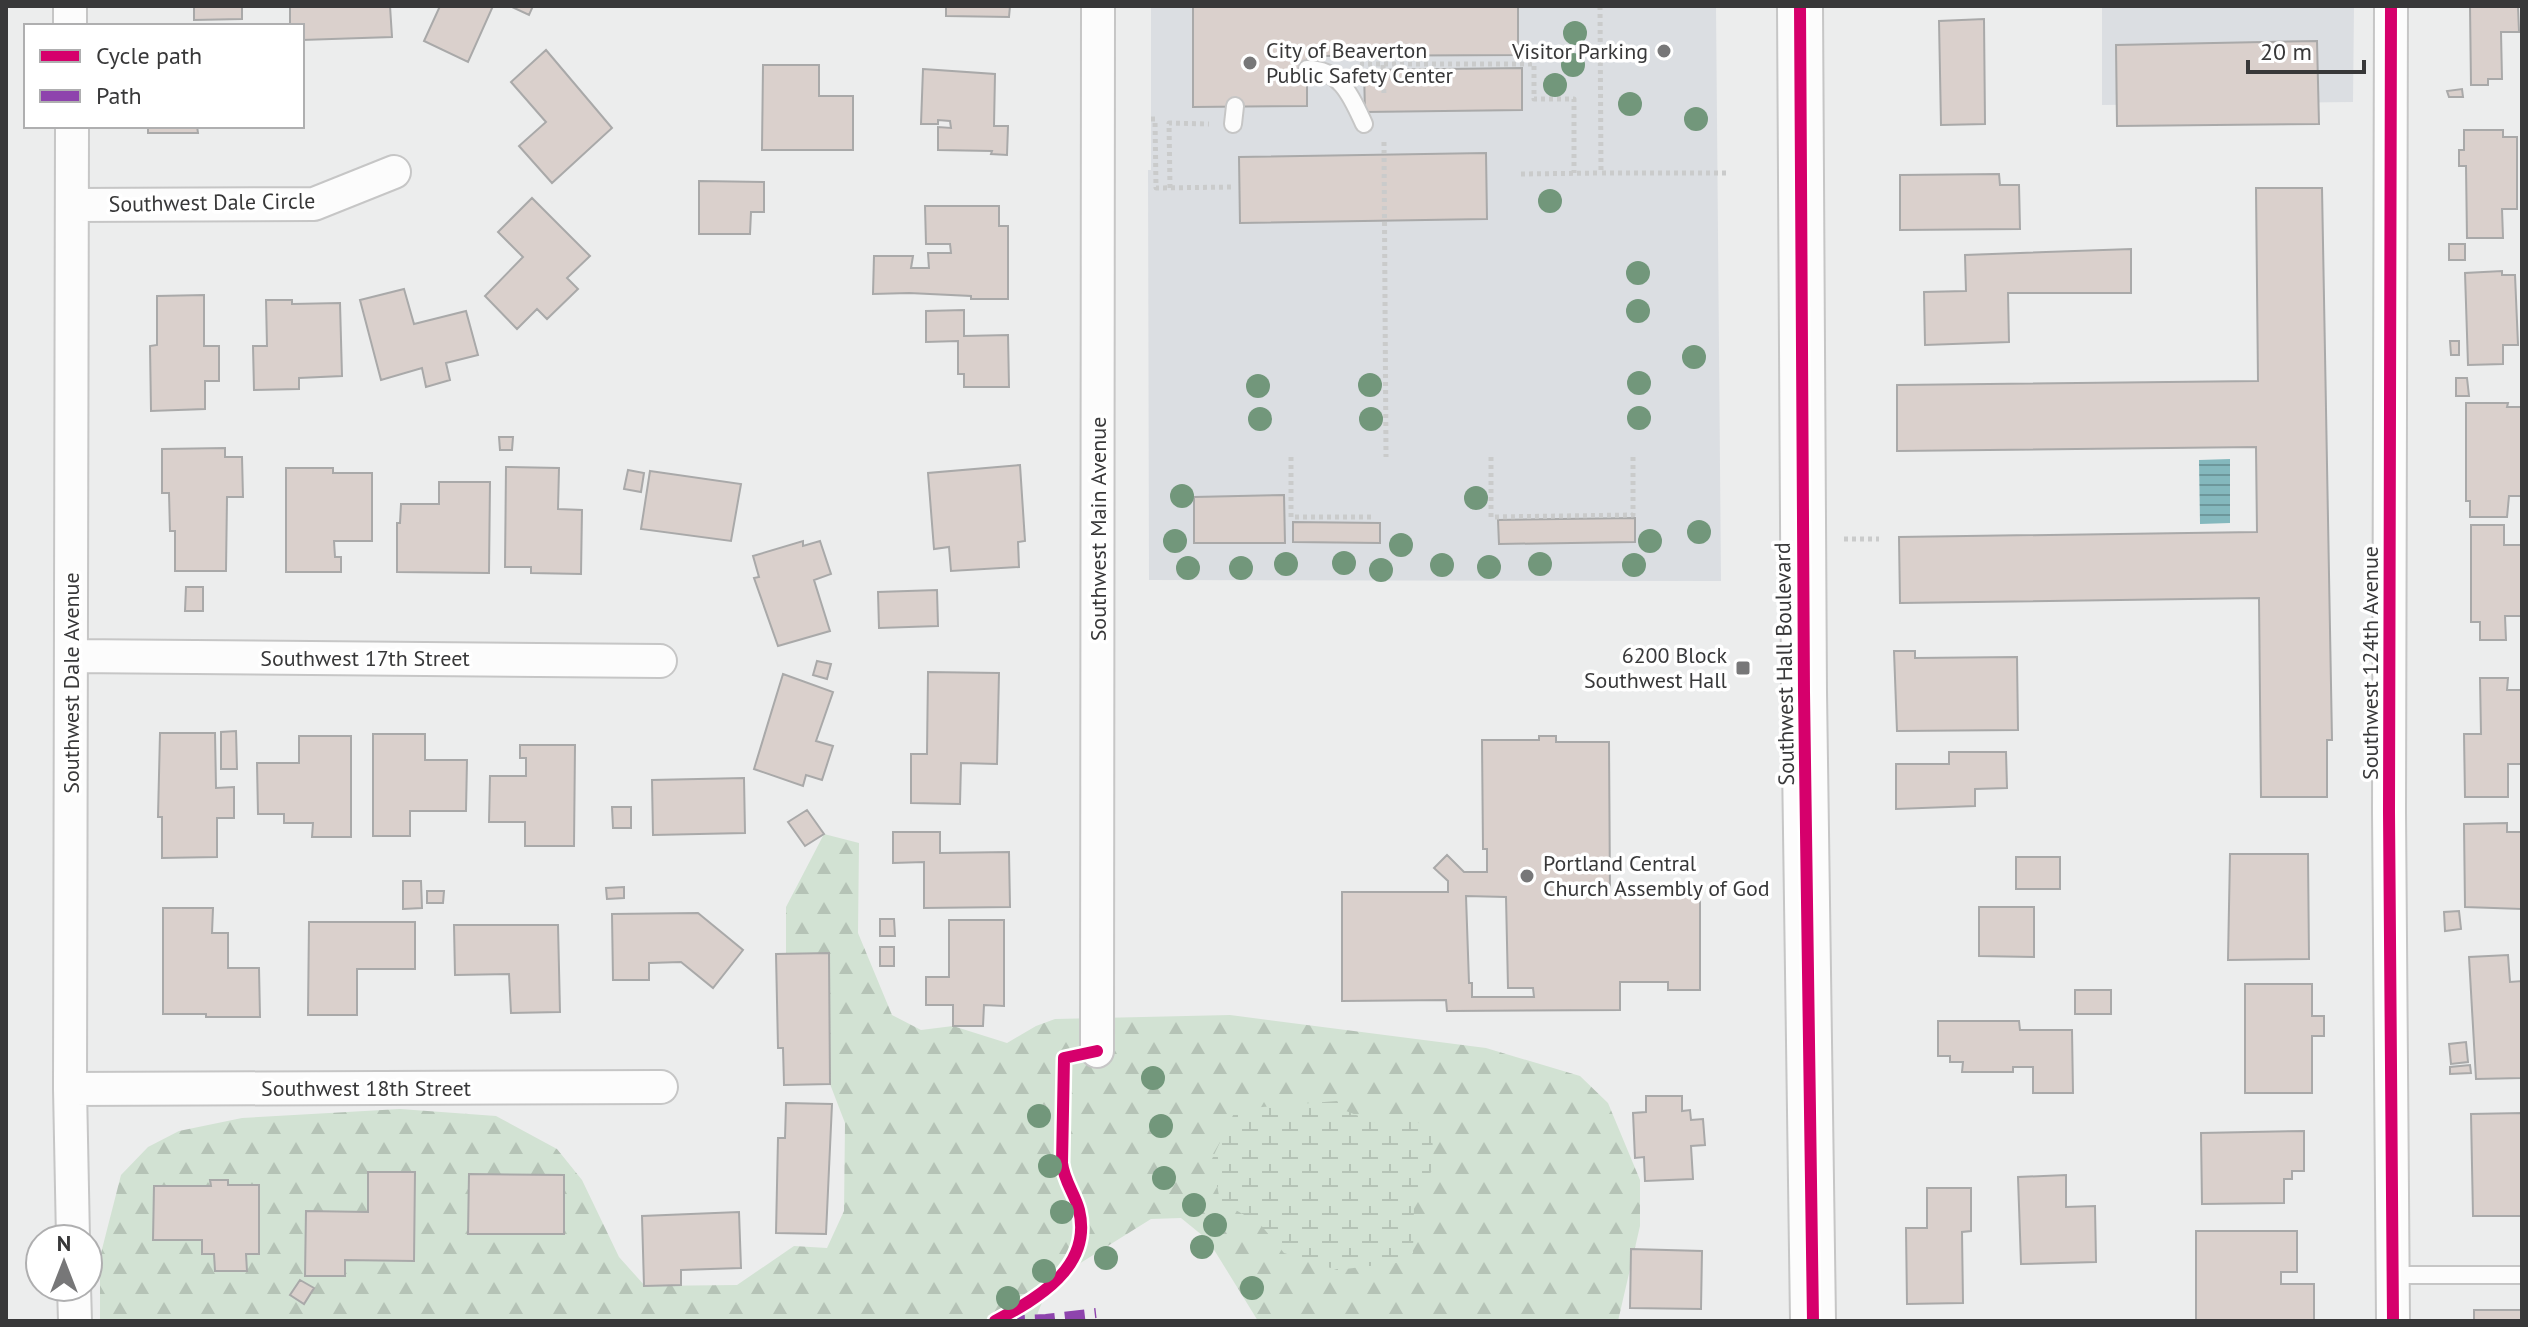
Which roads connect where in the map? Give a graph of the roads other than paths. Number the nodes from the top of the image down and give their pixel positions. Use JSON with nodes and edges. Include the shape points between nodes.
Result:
{"nodes":[{"id":1,"x":1098,"y":6,"type":"edge"},
{"id":2,"x":1800,"y":6,"type":"edge"},
{"id":3,"x":2391,"y":6,"type":"edge"},
{"id":4,"x":1307,"y":69,"type":"dead end"},
{"id":5,"x":1235,"y":106,"type":"dead end"},
{"id":6,"x":1233,"y":124,"type":"dead end"},
{"id":7,"x":1364,"y":124,"type":"dead end"},
{"id":8,"x":72,"y":128,"type":"edge"},
{"id":9,"x":394,"y":172,"type":"dead end"},
{"id":10,"x":73,"y":205,"type":"junction"},
{"id":11,"x":71,"y":656,"type":"junction"},
{"id":12,"x":660,"y":661,"type":"dead end"},
{"id":13,"x":1097,"y":1051,"type":"dead end"},
{"id":14,"x":661,"y":1087,"type":"dead end"},
{"id":15,"x":70,"y":1089,"type":"junction"},
{"id":16,"x":73,"y":1223,"type":"edge"},
{"id":17,"x":2393,"y":1275,"type":"junction"},
{"id":18,"x":2522,"y":1275,"type":"edge"},
{"id":19,"x":1813,"y":1321,"type":"edge"},
{"id":20,"x":2393,"y":1321,"type":"edge"}],
"edges":[{"from":1,"to":13,"type":"street","name":"Southwest Main Avenue"},
{"from":2,"to":19,"type":"main road","name":"Southwest Hall Boulevard"},
{"from":3,"to":17,"type":"street","name":"Southwest 124th Avenue"},
{"from":4,"to":7,"type":"lane","via":[[1342,82]]},
{"from":5,"to":6,"type":"lane"},
{"from":8,"to":10,"type":"street","name":"Southwest Dale Avenue"},
{"from":9,"to":10,"type":"street","name":"Southwest Dale Circle","via":[[314,204]]},
{"from":10,"to":11,"type":"street","name":"Southwest Dale Avenue"},
{"from":11,"to":12,"type":"street","name":"Southwest 17th Street"},
{"from":11,"to":15,"type":"street","name":"Southwest Dale Avenue"},
{"from":14,"to":15,"type":"street","name":"Southwest 18th Street"},
{"from":15,"to":16,"type":"street","name":"Southwest Dale Avenue"},
{"from":17,"to":18,"type":"lane"},
{"from":17,"to":20,"type":"street","name":"Southwest 124th Avenue"}]}
